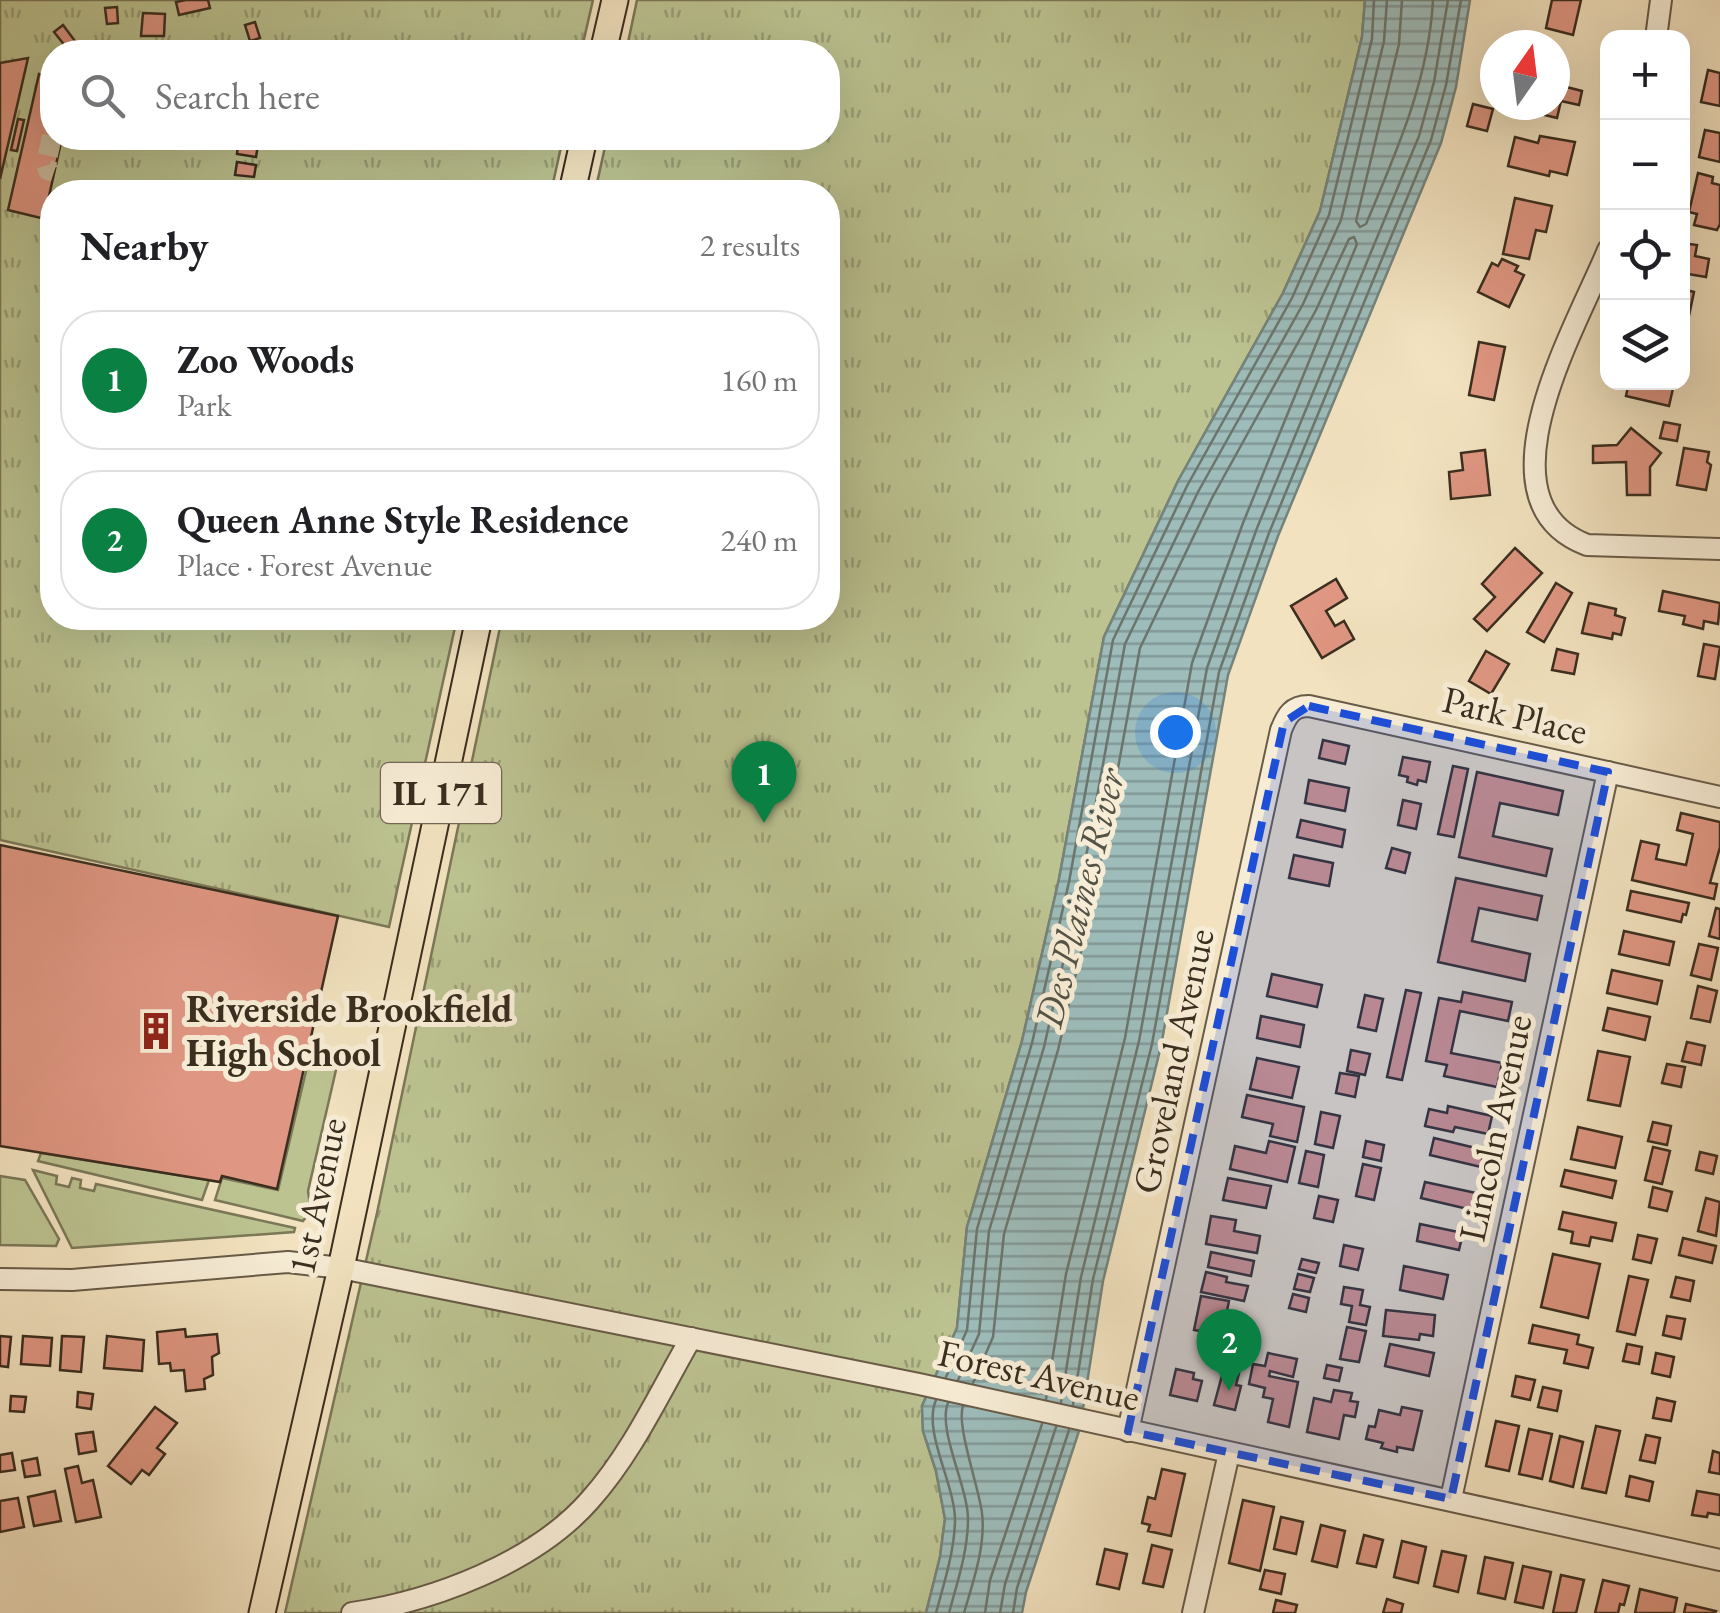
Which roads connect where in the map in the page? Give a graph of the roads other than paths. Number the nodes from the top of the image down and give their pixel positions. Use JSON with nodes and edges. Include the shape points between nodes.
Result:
{"nodes":[{"id":1,"x":615,"y":0,"type":"edge"},
{"id":2,"x":1661,"y":0,"type":"edge"},
{"id":3,"x":1657,"y":30,"type":"edge"},
{"id":4,"x":606,"y":40,"type":"edge"},
{"id":5,"x":581,"y":150,"type":"edge"},
{"id":6,"x":575,"y":180,"type":"edge"},
{"id":7,"x":1600,"y":268,"type":"edge"},
{"id":8,"x":1720,"y":549,"type":"edge"},
{"id":9,"x":476,"y":630,"type":"edge"},
{"id":10,"x":1294,"y":709,"type":"joint"},
{"id":11,"x":1608,"y":772,"type":"junction"},
{"id":12,"x":1720,"y":797,"type":"edge"},
{"id":13,"x":341,"y":1268,"type":"junction"},
{"id":14,"x":0,"y":1279,"type":"edge"},
{"id":15,"x":690,"y":1338,"type":"junction"},
{"id":16,"x":1128,"y":1431,"type":"junction"},
{"id":17,"x":1228,"y":1452,"type":"junction"},
{"id":18,"x":1451,"y":1499,"type":"junction"},
{"id":19,"x":1720,"y":1560,"type":"edge"},
{"id":20,"x":262,"y":1613,"type":"edge"},
{"id":21,"x":352,"y":1613,"type":"edge"},
{"id":22,"x":1193,"y":1613,"type":"edge"}],
"edges":[{"from":1,"to":4,"type":"main road"},
{"from":2,"to":3,"type":"street"},
{"from":5,"to":6,"type":"main road"},
{"from":7,"to":8,"type":"street","via":[[1562,351],[1538,430],[1536,496],[1555,526],[1588,546]]},
{"from":9,"to":13,"type":"main road","name":"1st Avenue","number":"IL 171"},
{"from":10,"to":11,"type":"street","name":"Park Place","via":[[1309,706]]},
{"from":10,"to":16,"type":"street","name":"Groveland Avenue","via":[[1281,730]]},
{"from":11,"to":12,"type":"street","name":"Park Place"},
{"from":11,"to":18,"type":"street","name":"Lincoln Avenue"},
{"from":13,"to":14,"type":"street","name":"Forest Avenue","via":[[288,1262],[72,1280]]},
{"from":13,"to":15,"type":"street","name":"Forest Avenue"},
{"from":13,"to":20,"type":"main road","name":"1st Avenue","number":"IL 171"},
{"from":15,"to":16,"type":"street","name":"Forest Avenue"},
{"from":15,"to":21,"type":"street","via":[[625,1454],[589,1502],[503,1565],[457,1586]]},
{"from":16,"to":17,"type":"street","name":"Forest Avenue"},
{"from":17,"to":18,"type":"street","name":"Forest Avenue"},
{"from":17,"to":22,"type":"street"},
{"from":18,"to":19,"type":"street","name":"Forest Avenue"}]}
